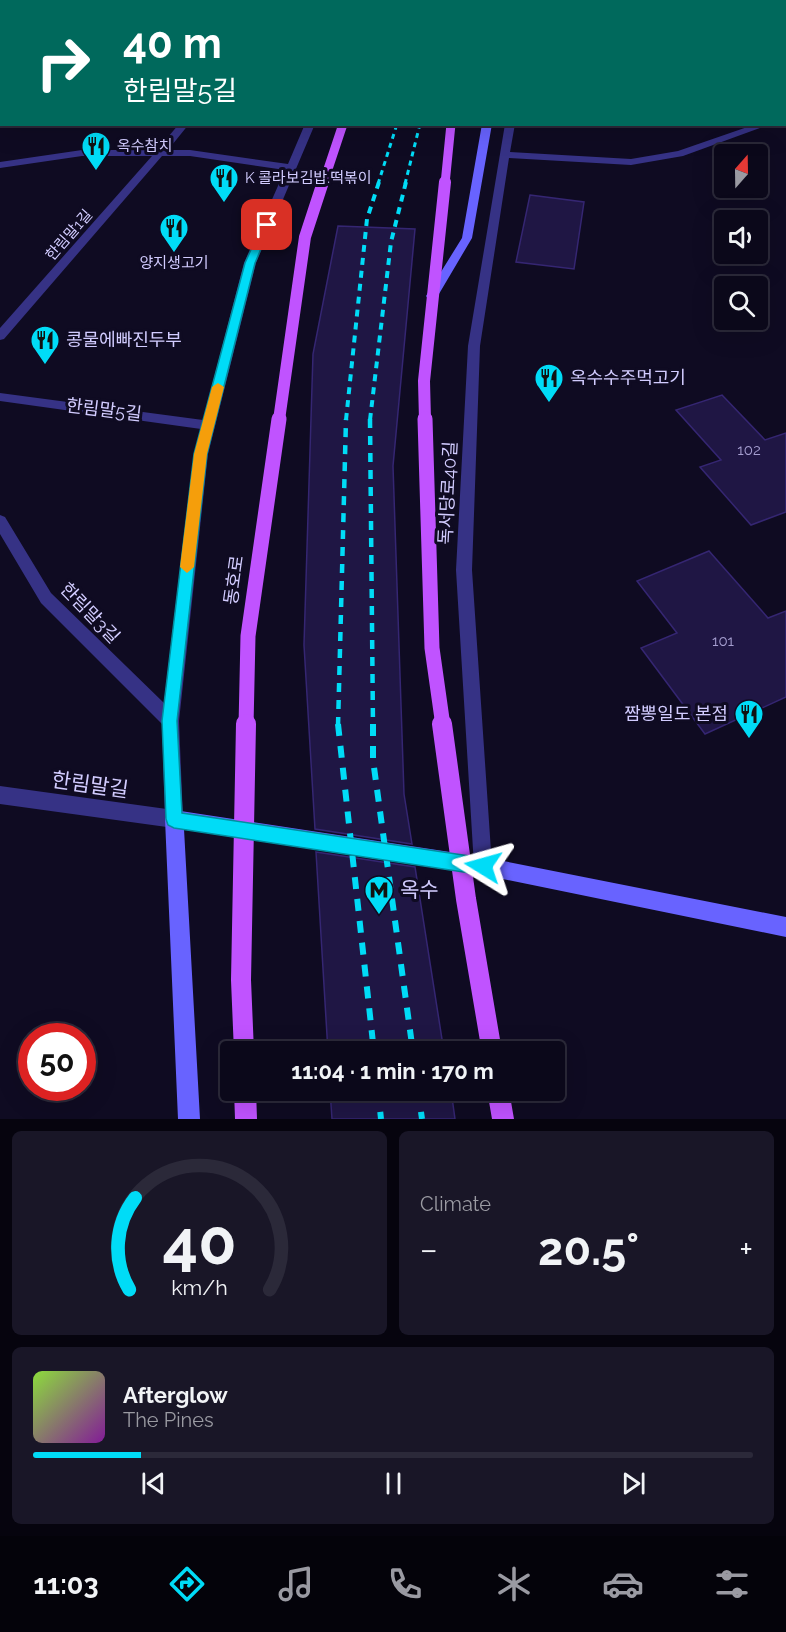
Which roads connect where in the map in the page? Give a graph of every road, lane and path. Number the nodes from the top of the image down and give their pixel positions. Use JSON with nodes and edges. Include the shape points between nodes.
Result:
{"nodes":[{"id":1,"x":183,"y":126,"type":"edge"},
{"id":2,"x":309,"y":126,"type":"edge"},
{"id":3,"x":342,"y":126,"type":"edge"},
{"id":4,"x":451,"y":126,"type":"edge"},
{"id":5,"x":487,"y":126,"type":"edge"},
{"id":6,"x":510,"y":126,"type":"edge"},
{"id":7,"x":761,"y":126,"type":"edge"},
{"id":8,"x":160,"y":153,"type":"junction"},
{"id":9,"x":505,"y":154,"type":"junction"},
{"id":10,"x":0,"y":165,"type":"edge"},
{"id":11,"x":292,"y":168,"type":"junction"},
{"id":12,"x":432,"y":296,"type":"junction"},
{"id":13,"x":0,"y":336,"type":"edge"},
{"id":14,"x":0,"y":397,"type":"edge"},
{"id":15,"x":209,"y":424,"type":"junction"},
{"id":16,"x":0,"y":521,"type":"edge"},
{"id":17,"x":170,"y":721,"type":"junction"},
{"id":18,"x":0,"y":795,"type":"edge"},
{"id":19,"x":174,"y":819,"type":"junction"},
{"id":20,"x":483,"y":866,"type":"junction"},
{"id":21,"x":786,"y":927,"type":"edge"},
{"id":22,"x":244,"y":1041,"type":"edge"},
{"id":23,"x":490,"y":1041,"type":"edge"},
{"id":24,"x":245,"y":1101,"type":"edge"},
{"id":25,"x":500,"y":1101,"type":"edge"},
{"id":26,"x":189,"y":1119,"type":"edge"},
{"id":27,"x":246,"y":1119,"type":"edge"},
{"id":28,"x":503,"y":1119,"type":"edge"}],
"edges":[{"from":1,"to":8,"type":"street","name":"한림말1길"},
{"from":2,"to":11,"type":"street"},
{"from":3,"to":22,"type":"main road","name":"동호로","bridge":true,"via":[[305,237],[248,636],[241,980]]},
{"from":4,"to":12,"type":"main road","bridge":true},
{"from":5,"to":12,"type":"main road","via":[[467,238]]},
{"from":6,"to":9,"type":"street","name":"독서당로40길"},
{"from":7,"to":9,"type":"street","via":[[680,154],[631,162]]},
{"from":8,"to":10,"type":"street","via":[[82,153]]},
{"from":8,"to":11,"type":"street","via":[[190,153]]},
{"from":8,"to":13,"type":"street","name":"한림말1길"},
{"from":9,"to":20,"type":"street","name":"독서당로40길","via":[[474,346],[464,570]]},
{"from":11,"to":15,"type":"street","via":[[250,263]]},
{"from":12,"to":23,"type":"main road","bridge":true,"via":[[424,381],[432,648],[466,899]]},
{"from":14,"to":15,"type":"street","name":"한림말5길"},
{"from":15,"to":17,"type":"street","via":[[201,454]]},
{"from":16,"to":17,"type":"street","name":"한림말3길","via":[[46,598]]},
{"from":17,"to":19,"type":"street"},
{"from":18,"to":19,"type":"street","name":"한림말길"},
{"from":19,"to":20,"type":"main road"},
{"from":19,"to":26,"type":"main road"},
{"from":20,"to":21,"type":"main road"},
{"from":24,"to":27,"type":"main road"},
{"from":25,"to":28,"type":"main road"}]}
